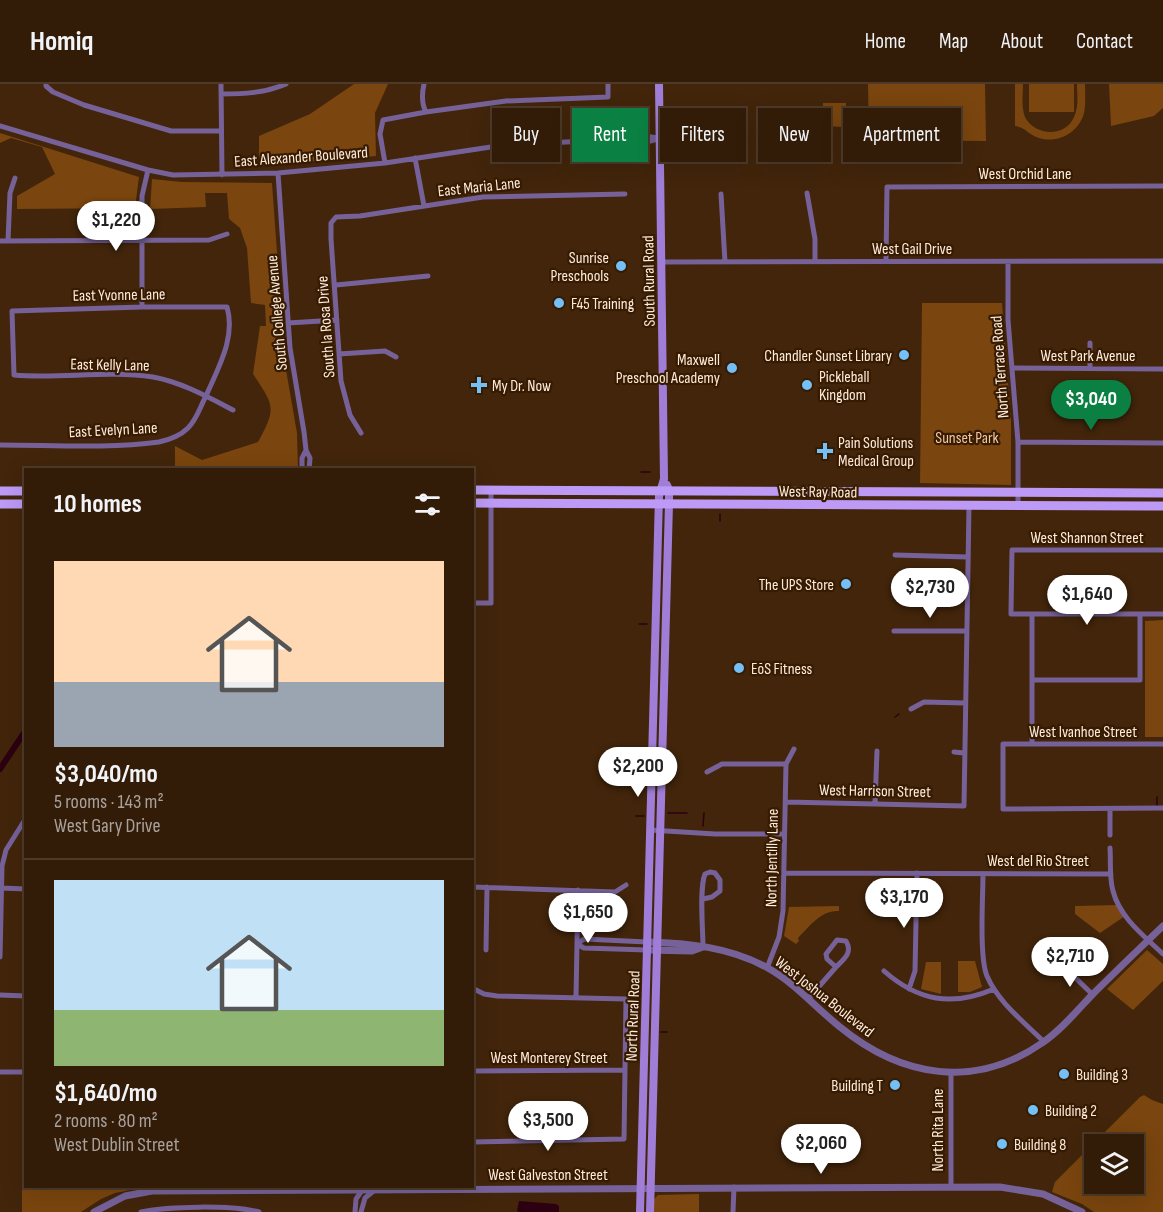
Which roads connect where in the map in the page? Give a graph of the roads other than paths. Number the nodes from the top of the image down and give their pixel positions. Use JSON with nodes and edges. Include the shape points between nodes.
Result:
{"nodes":[{"id":1,"x":221,"y":84,"type":"edge"},
{"id":2,"x":286,"y":84,"type":"edge"},
{"id":3,"x":424,"y":84,"type":"edge"},
{"id":4,"x":608,"y":84,"type":"edge"},
{"id":5,"x":659,"y":84,"type":"edge"},
{"id":6,"x":46,"y":85,"type":"edge"},
{"id":7,"x":221,"y":94,"type":"junction"},
{"id":8,"x":426,"y":112,"type":"junction"},
{"id":9,"x":0,"y":126,"type":"edge"},
{"id":10,"x":220,"y":131,"type":"junction"},
{"id":11,"x":659,"y":138,"type":"junction"},
{"id":12,"x":415,"y":158,"type":"junction"},
{"id":13,"x":385,"y":163,"type":"junction"},
{"id":14,"x":148,"y":170,"type":"junction"},
{"id":15,"x":278,"y":173,"type":"junction"},
{"id":16,"x":222,"y":175,"type":"junction"},
{"id":17,"x":15,"y":178,"type":"dead end"},
{"id":18,"x":1163,"y":186,"type":"edge"},
{"id":19,"x":807,"y":193,"type":"dead end"},
{"id":20,"x":625,"y":194,"type":"dead end"},
{"id":21,"x":721,"y":194,"type":"dead end"},
{"id":22,"x":424,"y":206,"type":"junction"},
{"id":23,"x":336,"y":218,"type":"joint"},
{"id":24,"x":227,"y":234,"type":"dead end"},
{"id":25,"x":8,"y":241,"type":"junction"},
{"id":26,"x":141,"y":241,"type":"junction"},
{"id":27,"x":0,"y":242,"type":"edge"},
{"id":28,"x":815,"y":261,"type":"junction"},
{"id":29,"x":886,"y":261,"type":"junction"},
{"id":30,"x":1163,"y":261,"type":"edge"},
{"id":31,"x":661,"y":262,"type":"junction"},
{"id":32,"x":726,"y":262,"type":"junction"},
{"id":33,"x":1008,"y":262,"type":"junction"},
{"id":34,"x":428,"y":276,"type":"dead end"},
{"id":35,"x":336,"y":285,"type":"junction"},
{"id":36,"x":142,"y":307,"type":"junction"},
{"id":37,"x":227,"y":307,"type":"joint"},
{"id":38,"x":337,"y":320,"type":"junction"},
{"id":39,"x":288,"y":323,"type":"junction"},
{"id":40,"x":1090,"y":343,"type":"dead end"},
{"id":41,"x":339,"y":354,"type":"junction"},
{"id":42,"x":396,"y":357,"type":"dead end"},
{"id":43,"x":1013,"y":368,"type":"junction"},
{"id":44,"x":1090,"y":368,"type":"junction"},
{"id":45,"x":1163,"y":369,"type":"edge"},
{"id":46,"x":14,"y":375,"type":"joint"},
{"id":47,"x":206,"y":396,"type":"junction"},
{"id":48,"x":233,"y":410,"type":"dead end"},
{"id":49,"x":361,"y":433,"type":"dead end"},
{"id":50,"x":1018,"y":442,"type":"junction"},
{"id":51,"x":1163,"y":443,"type":"edge"},
{"id":52,"x":0,"y":445,"type":"edge"},
{"id":53,"x":306,"y":450,"type":"junction"},
{"id":54,"x":302,"y":468,"type":"edge"},
{"id":55,"x":309,"y":468,"type":"edge"},
{"id":56,"x":474,"y":490,"type":"edge"},
{"id":57,"x":491,"y":490,"type":"junction"},
{"id":58,"x":0,"y":491,"type":"edge"},
{"id":59,"x":24,"y":491,"type":"edge"},
{"id":60,"x":837,"y":493,"type":"junction"},
{"id":61,"x":1018,"y":493,"type":"junction"},
{"id":62,"x":1163,"y":493,"type":"edge"},
{"id":63,"x":664,"y":496,"type":"junction"},
{"id":64,"x":474,"y":503,"type":"edge"},
{"id":65,"x":492,"y":503,"type":"junction"},
{"id":66,"x":0,"y":504,"type":"edge"},
{"id":67,"x":24,"y":504,"type":"edge"},
{"id":68,"x":837,"y":506,"type":"junction"},
{"id":69,"x":969,"y":506,"type":"junction"},
{"id":70,"x":1163,"y":506,"type":"edge"},
{"id":71,"x":1018,"y":507,"type":"junction"},
{"id":72,"x":1163,"y":550,"type":"edge"},
{"id":73,"x":895,"y":555,"type":"dead end"},
{"id":74,"x":968,"y":557,"type":"junction"},
{"id":75,"x":474,"y":603,"type":"edge"},
{"id":76,"x":1032,"y":614,"type":"junction"},
{"id":77,"x":1140,"y":614,"type":"junction"},
{"id":78,"x":1163,"y":614,"type":"edge"},
{"id":79,"x":894,"y":631,"type":"dead end"},
{"id":80,"x":966,"y":631,"type":"junction"},
{"id":81,"x":1032,"y":680,"type":"junction"},
{"id":82,"x":965,"y":703,"type":"junction"},
{"id":83,"x":910,"y":709,"type":"dead end"},
{"id":84,"x":1032,"y":744,"type":"junction"},
{"id":85,"x":1163,"y":744,"type":"edge"},
{"id":86,"x":794,"y":749,"type":"dead end"},
{"id":87,"x":877,"y":751,"type":"dead end"},
{"id":88,"x":954,"y":752,"type":"dead end"},
{"id":89,"x":964,"y":753,"type":"junction"},
{"id":90,"x":786,"y":764,"type":"junction"},
{"id":91,"x":707,"y":772,"type":"dead end"},
{"id":92,"x":786,"y":802,"type":"junction"},
{"id":93,"x":875,"y":804,"type":"junction"},
{"id":94,"x":1163,"y":808,"type":"edge"},
{"id":95,"x":1110,"y":809,"type":"junction"},
{"id":96,"x":24,"y":821,"type":"edge"},
{"id":97,"x":650,"y":830,"type":"junction"},
{"id":98,"x":660,"y":830,"type":"junction"},
{"id":99,"x":784,"y":834,"type":"junction"},
{"id":100,"x":1110,"y":835,"type":"dead end"},
{"id":101,"x":1110,"y":848,"type":"dead end"},
{"id":102,"x":785,"y":873,"type":"junction"},
{"id":103,"x":917,"y":873,"type":"junction"},
{"id":104,"x":983,"y":874,"type":"junction"},
{"id":105,"x":1111,"y":874,"type":"junction"},
{"id":106,"x":626,"y":885,"type":"dead end"},
{"id":107,"x":474,"y":887,"type":"edge"},
{"id":108,"x":487,"y":887,"type":"junction"},
{"id":109,"x":1,"y":888,"type":"edge"},
{"id":110,"x":24,"y":889,"type":"edge"},
{"id":111,"x":578,"y":890,"type":"junction"},
{"id":112,"x":703,"y":899,"type":"junction"},
{"id":113,"x":0,"y":924,"type":"edge"},
{"id":114,"x":1163,"y":926,"type":"edge"},
{"id":115,"x":1148,"y":940,"type":"junction"},
{"id":116,"x":577,"y":944,"type":"junction"},
{"id":117,"x":647,"y":946,"type":"junction"},
{"id":118,"x":657,"y":946,"type":"junction"},
{"id":119,"x":703,"y":947,"type":"junction"},
{"id":120,"x":486,"y":950,"type":"dead end"},
{"id":121,"x":1163,"y":954,"type":"edge"},
{"id":122,"x":0,"y":957,"type":"edge"},
{"id":123,"x":1065,"y":966,"type":"junction"},
{"id":124,"x":836,"y":967,"type":"junction"},
{"id":125,"x":768,"y":968,"type":"junction"},
{"id":126,"x":884,"y":971,"type":"dead end"},
{"id":127,"x":474,"y":989,"type":"edge"},
{"id":128,"x":909,"y":989,"type":"junction"},
{"id":129,"x":994,"y":989,"type":"junction"},
{"id":130,"x":1093,"y":994,"type":"junction"},
{"id":131,"x":0,"y":995,"type":"edge"},
{"id":132,"x":24,"y":996,"type":"edge"},
{"id":133,"x":576,"y":997,"type":"junction"},
{"id":134,"x":808,"y":999,"type":"junction"},
{"id":135,"x":1044,"y":1042,"type":"junction"},
{"id":136,"x":625,"y":1070,"type":"junction"},
{"id":137,"x":474,"y":1071,"type":"edge"},
{"id":138,"x":0,"y":1072,"type":"edge"},
{"id":139,"x":24,"y":1072,"type":"edge"},
{"id":140,"x":951,"y":1074,"type":"junction"},
{"id":141,"x":474,"y":1142,"type":"edge"},
{"id":142,"x":646,"y":1187,"type":"junction"},
{"id":143,"x":734,"y":1187,"type":"junction"},
{"id":144,"x":951,"y":1187,"type":"junction"},
{"id":145,"x":301,"y":1188,"type":"edge"},
{"id":146,"x":439,"y":1188,"type":"edge"},
{"id":147,"x":474,"y":1188,"type":"edge"},
{"id":148,"x":363,"y":1189,"type":"junction"},
{"id":149,"x":376,"y":1189,"type":"junction"},
{"id":150,"x":94,"y":1212,"type":"edge"},
{"id":151,"x":141,"y":1212,"type":"edge"},
{"id":152,"x":259,"y":1212,"type":"edge"},
{"id":153,"x":355,"y":1212,"type":"edge"},
{"id":154,"x":361,"y":1212,"type":"edge"},
{"id":155,"x":640,"y":1212,"type":"edge"},
{"id":156,"x":650,"y":1212,"type":"edge"},
{"id":157,"x":734,"y":1212,"type":"edge"},
{"id":158,"x":1082,"y":1212,"type":"edge"}],
"edges":[{"from":1,"to":7,"type":"street"},
{"from":2,"to":7,"type":"street","via":[[273,90]]},
{"from":3,"to":8,"type":"street"},
{"from":4,"to":8,"type":"street","via":[[608,97],[506,101]]},
{"from":5,"to":11,"type":"main road","name":"South Rural Road"},
{"from":6,"to":10,"type":"street","via":[[84,105],[171,131]]},
{"from":7,"to":10,"type":"street"},
{"from":8,"to":13,"type":"street","via":[[382,120]]},
{"from":9,"to":14,"type":"street","name":"East Alexander Boulevard"},
{"from":10,"to":16,"type":"street"},
{"from":11,"to":12,"type":"street","name":"East Alexander Boulevard","via":[[622,136],[504,145]]},
{"from":11,"to":31,"type":"main road","name":"South Rural Road"},
{"from":12,"to":13,"type":"street","name":"East Alexander Boulevard"},
{"from":12,"to":22,"type":"street"},
{"from":13,"to":15,"type":"street","name":"East Alexander Boulevard"},
{"from":14,"to":16,"type":"street","name":"East Alexander Boulevard","via":[[173,175]]},
{"from":14,"to":26,"type":"street","via":[[142,196]]},
{"from":15,"to":16,"type":"street","name":"East Alexander Boulevard"},
{"from":15,"to":39,"type":"street","name":"South College Avenue"},
{"from":17,"to":25,"type":"street","via":[[10,193]]},
{"from":18,"to":29,"type":"street","name":"West Orchid Lane","via":[[887,187]]},
{"from":19,"to":28,"type":"street"},
{"from":20,"to":22,"type":"street","name":"East Maria Lane","via":[[494,196]]},
{"from":21,"to":32,"type":"street"},
{"from":22,"to":23,"type":"street","name":"East Maria Lane"},
{"from":23,"to":35,"type":"street","name":"South la Rosa Drive","via":[[331,223],[331,238]]},
{"from":24,"to":26,"type":"street","via":[[209,240]]},
{"from":25,"to":26,"type":"street"},
{"from":25,"to":27,"type":"street"},
{"from":26,"to":36,"type":"street"},
{"from":28,"to":29,"type":"street","name":"West Gail Drive"},
{"from":28,"to":32,"type":"street","name":"West Gail Drive"},
{"from":29,"to":33,"type":"street","name":"West Gail Drive"},
{"from":30,"to":33,"type":"street","name":"West Gail Drive"},
{"from":31,"to":32,"type":"street","name":"West Gail Drive"},
{"from":31,"to":63,"type":"main road","name":"South Rural Road"},
{"from":33,"to":43,"type":"street","name":"North Terrace Road"},
{"from":34,"to":35,"type":"street"},
{"from":35,"to":38,"type":"street","name":"South la Rosa Drive"},
{"from":36,"to":37,"type":"street","name":"East Yvonne Lane"},
{"from":36,"to":46,"type":"street","name":"East Yvonne Lane","via":[[12,311]]},
{"from":37,"to":47,"type":"street","name":"East Evelyn Lane","via":[[230,316],[226,349]]},
{"from":38,"to":39,"type":"street"},
{"from":38,"to":41,"type":"street","name":"South la Rosa Drive"},
{"from":39,"to":53,"type":"street","name":"South College Avenue"},
{"from":40,"to":44,"type":"street"},
{"from":41,"to":42,"type":"street","via":[[385,351]]},
{"from":41,"to":49,"type":"street","name":"South la Rosa Drive","via":[[350,415]]},
{"from":43,"to":44,"type":"street","name":"West Park Avenue"},
{"from":43,"to":50,"type":"street","name":"North Terrace Road"},
{"from":44,"to":45,"type":"street","name":"West Park Avenue"},
{"from":46,"to":47,"type":"street","name":"East Kelly Lane","via":[[154,377]]},
{"from":47,"to":48,"type":"street","name":"East Kelly Lane"},
{"from":47,"to":52,"type":"street","name":"East Evelyn Lane","via":[[188,429],[161,442]]},
{"from":50,"to":51,"type":"street"},
{"from":50,"to":61,"type":"street","name":"North Terrace Road"},
{"from":53,"to":54,"type":"street","name":"South College Avenue"},
{"from":53,"to":55,"type":"street","name":"South College Avenue"},
{"from":56,"to":57,"type":"main road","name":"West Ray Road"},
{"from":57,"to":63,"type":"main road","name":"West Ray Road"},
{"from":57,"to":65,"type":"street"},
{"from":58,"to":59,"type":"main road"},
{"from":60,"to":61,"type":"main road","name":"West Ray Road"},
{"from":60,"to":63,"type":"main road","name":"West Ray Road"},
{"from":60,"to":68,"type":"main road"},
{"from":61,"to":62,"type":"main road","name":"West Ray Road"},
{"from":61,"to":71,"type":"street","name":"North Terrace Road"},
{"from":63,"to":65,"type":"main road","name":"West Ray Road"},
{"from":63,"to":68,"type":"main road","name":"West Ray Road"},
{"from":63,"to":97,"type":"main road","name":"North Rural Road"},
{"from":63,"to":98,"type":"main road","name":"North Rural Road"},
{"from":64,"to":65,"type":"main road","name":"West Ray Road"},
{"from":65,"to":75,"type":"street","via":[[491,603]]},
{"from":66,"to":67,"type":"main road"},
{"from":68,"to":69,"type":"main road","name":"West Ray Road"},
{"from":69,"to":71,"type":"main road","name":"West Ray Road"},
{"from":69,"to":74,"type":"street"},
{"from":70,"to":71,"type":"main road","name":"West Ray Road"},
{"from":72,"to":76,"type":"street","name":"West Shannon Street","via":[[1012,550],[1011,614]]},
{"from":73,"to":74,"type":"street"},
{"from":74,"to":80,"type":"street"},
{"from":76,"to":77,"type":"street"},
{"from":76,"to":81,"type":"street"},
{"from":77,"to":78,"type":"street"},
{"from":77,"to":81,"type":"street","via":[[1140,680]]},
{"from":79,"to":80,"type":"street"},
{"from":80,"to":82,"type":"street"},
{"from":81,"to":84,"type":"street"},
{"from":82,"to":83,"type":"street","via":[[924,702]]},
{"from":82,"to":89,"type":"street"},
{"from":84,"to":85,"type":"street","name":"West Ivanhoe Street"},
{"from":84,"to":95,"type":"street","name":"West Ivanhoe Street","via":[[1003,744],[1003,809]]},
{"from":86,"to":90,"type":"street","name":"North Jentilly Lane"},
{"from":87,"to":93,"type":"street"},
{"from":88,"to":89,"type":"street"},
{"from":89,"to":93,"type":"street","name":"West Harrison Street","via":[[964,806]]},
{"from":90,"to":91,"type":"street","via":[[722,764]]},
{"from":90,"to":92,"type":"street","name":"North Jentilly Lane"},
{"from":92,"to":93,"type":"street","name":"West Harrison Street"},
{"from":92,"to":99,"type":"street","name":"North Jentilly Lane"},
{"from":94,"to":95,"type":"street"},
{"from":95,"to":100,"type":"street"},
{"from":96,"to":109,"type":"street","via":[[6,850]]},
{"from":97,"to":98,"type":"street"},
{"from":97,"to":117,"type":"main road","name":"North Rural Road"},
{"from":98,"to":99,"type":"street"},
{"from":98,"to":118,"type":"main road","name":"North Rural Road"},
{"from":99,"to":102,"type":"street","name":"North Jentilly Lane"},
{"from":101,"to":105,"type":"street"},
{"from":102,"to":103,"type":"street","name":"West del Rio Street"},
{"from":102,"to":125,"type":"street","name":"North Jentilly Lane","via":[[779,937]]},
{"from":103,"to":104,"type":"street","name":"West del Rio Street"},
{"from":103,"to":128,"type":"street","via":[[915,971]]},
{"from":104,"to":105,"type":"street","name":"West del Rio Street"},
{"from":104,"to":129,"type":"street","via":[[986,974]]},
{"from":105,"to":115,"type":"street","via":[[1118,905]]},
{"from":106,"to":111,"type":"street","via":[[615,892]]},
{"from":107,"to":108,"type":"street"},
{"from":108,"to":111,"type":"street"},
{"from":108,"to":120,"type":"street"},
{"from":109,"to":110,"type":"street"},
{"from":109,"to":113,"type":"street"},
{"from":111,"to":116,"type":"street"},
{"from":112,"to":112,"type":"street","via":[[720,891],[715,873],[705,874]]},
{"from":112,"to":119,"type":"street"},
{"from":113,"to":122,"type":"street"},
{"from":114,"to":115,"type":"street","name":"West Joshua Boulevard"},
{"from":115,"to":121,"type":"street"},
{"from":115,"to":130,"type":"street","name":"West Joshua Boulevard"},
{"from":116,"to":117,"type":"street","name":"West Joshua Boulevard","via":[[584,939]]},
{"from":116,"to":133,"type":"street"},
{"from":117,"to":118,"type":"street","name":"West Joshua Boulevard"},
{"from":117,"to":142,"type":"main road","name":"North Rural Road"},
{"from":118,"to":119,"type":"street","name":"West Joshua Boulevard","via":[[692,951]]},
{"from":118,"to":142,"type":"main road","name":"North Rural Road"},
{"from":119,"to":125,"type":"street","name":"West Joshua Boulevard","via":[[737,954]]},
{"from":123,"to":123,"type":"street","via":[[1051,952],[1053,943],[1061,942],[1070,949],[1072,956]]},
{"from":123,"to":130,"type":"street"},
{"from":124,"to":124,"type":"street","via":[[848,954],[846,941],[837,940],[826,954]]},
{"from":124,"to":134,"type":"street"},
{"from":125,"to":134,"type":"street","name":"West Joshua Boulevard"},
{"from":126,"to":128,"type":"street"},
{"from":127,"to":133,"type":"street","via":[[497,996]]},
{"from":128,"to":129,"type":"street","via":[[938,999],[957,999],[976,997]]},
{"from":129,"to":135,"type":"street"},
{"from":130,"to":135,"type":"street","name":"West Joshua Boulevard"},
{"from":131,"to":132,"type":"street"},
{"from":133,"to":136,"type":"street","via":[[626,999]]},
{"from":134,"to":140,"type":"street","name":"West Joshua Boulevard","via":[[874,1052],[898,1063]]},
{"from":135,"to":140,"type":"street","name":"West Joshua Boulevard","via":[[1006,1063]]},
{"from":136,"to":137,"type":"street","name":"West Monterey Street"},
{"from":136,"to":141,"type":"street","via":[[624,1139]]},
{"from":138,"to":139,"type":"street"},
{"from":140,"to":144,"type":"street","name":"North Rita Lane"},
{"from":142,"to":143,"type":"street","name":"West Galveston Street"},
{"from":142,"to":147,"type":"street","name":"West Galveston Street"},
{"from":142,"to":155,"type":"main road","name":"North Rural Road"},
{"from":142,"to":156,"type":"main road","name":"North Rural Road"},
{"from":143,"to":144,"type":"street","name":"West Galveston Street"},
{"from":143,"to":157,"type":"street"},
{"from":144,"to":158,"type":"street","name":"West Galveston Street","via":[[1020,1189],[1059,1200]]},
{"from":145,"to":148,"type":"street","name":"West Galveston Street"},
{"from":145,"to":150,"type":"street","name":"West Galveston Street","via":[[152,1191],[125,1196]]},
{"from":146,"to":149,"type":"street","name":"West Galveston Street"},
{"from":148,"to":149,"type":"street","name":"West Galveston Street"},
{"from":148,"to":153,"type":"street","via":[[356,1199]]},
{"from":149,"to":154,"type":"street","via":[[365,1198]]},
{"from":151,"to":152,"type":"street","via":[[208,1208]]}]}
